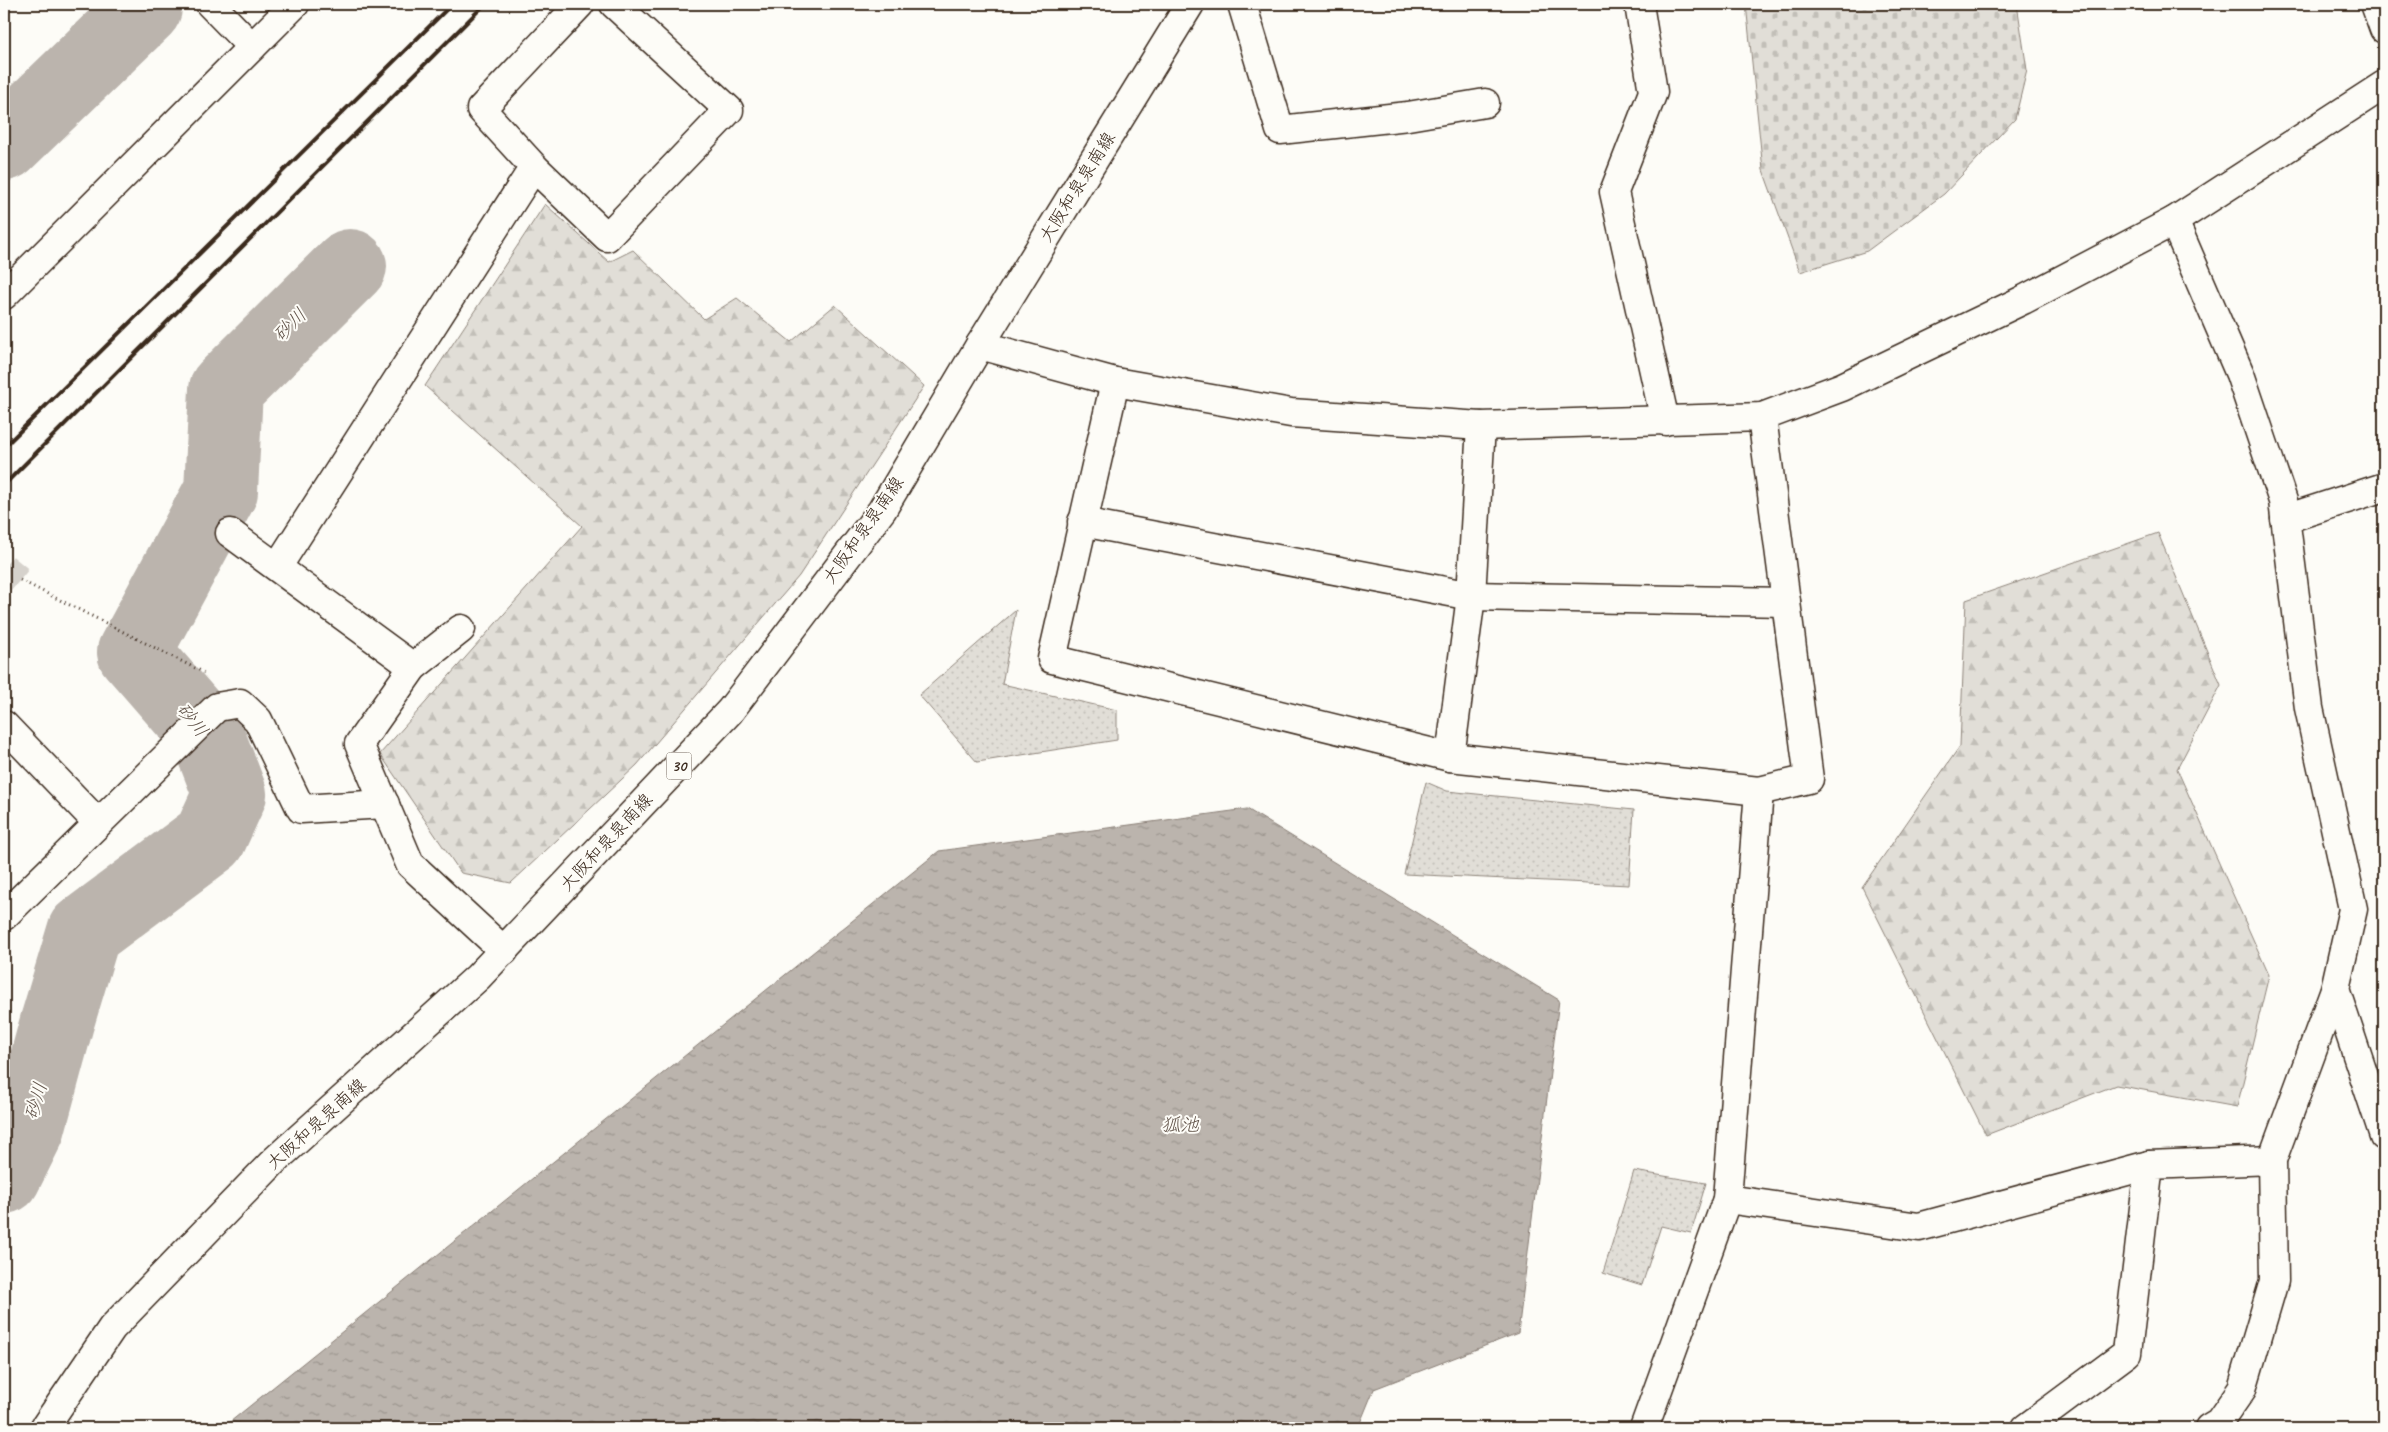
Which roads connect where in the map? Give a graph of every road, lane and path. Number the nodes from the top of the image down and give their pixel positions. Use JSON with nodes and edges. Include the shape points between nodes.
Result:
{"nodes":[{"id":1,"x":210,"y":4,"type":"edge"},
{"id":2,"x":295,"y":4,"type":"edge"},
{"id":3,"x":580,"y":4,"type":"edge"},
{"id":4,"x":614,"y":4,"type":"edge"},
{"id":5,"x":1190,"y":4,"type":"edge"},
{"id":6,"x":1242,"y":4,"type":"edge"},
{"id":7,"x":1639,"y":4,"type":"edge"},
{"id":8,"x":2375,"y":4,"type":"edge"},
{"id":9,"x":2384,"y":29,"type":"edge"},
{"id":10,"x":252,"y":47,"type":"junction"},
{"id":11,"x":2384,"y":85,"type":"edge"},
{"id":12,"x":1485,"y":103,"type":"dead end"},
{"id":13,"x":534,"y":167,"type":"junction"},
{"id":14,"x":2174,"y":221,"type":"junction"},
{"id":15,"x":4,"y":295,"type":"edge"},
{"id":16,"x":980,"y":345,"type":"junction"},
{"id":17,"x":1115,"y":382,"type":"junction"},
{"id":18,"x":1762,"y":417,"type":"junction"},
{"id":19,"x":1665,"y":421,"type":"junction"},
{"id":20,"x":1481,"y":426,"type":"junction"},
{"id":21,"x":2384,"y":487,"type":"edge"},
{"id":22,"x":2285,"y":519,"type":"junction"},
{"id":23,"x":1082,"y":522,"type":"junction"},
{"id":24,"x":230,"y":533,"type":"dead end"},
{"id":25,"x":278,"y":566,"type":"junction"},
{"id":26,"x":20,"y":580,"type":"tunnel mouth"},
{"id":27,"x":1471,"y":596,"type":"junction"},
{"id":28,"x":1786,"y":602,"type":"junction"},
{"id":29,"x":461,"y":629,"type":"dead end"},
{"id":30,"x":413,"y":667,"type":"junction"},
{"id":31,"x":214,"y":677,"type":"dead end"},
{"id":32,"x":4,"y":725,"type":"edge"},
{"id":33,"x":1450,"y":757,"type":"junction"},
{"id":34,"x":1759,"y":791,"type":"junction"},
{"id":35,"x":385,"y":804,"type":"junction"},
{"id":36,"x":98,"y":823,"type":"junction"},
{"id":37,"x":4,"y":916,"type":"edge"},
{"id":38,"x":504,"y":950,"type":"junction"},
{"id":39,"x":2335,"y":989,"type":"junction"},
{"id":40,"x":2384,"y":1136,"type":"edge"},
{"id":41,"x":2272,"y":1160,"type":"junction"},
{"id":42,"x":2149,"y":1165,"type":"junction"},
{"id":43,"x":1727,"y":1199,"type":"junction"},
{"id":44,"x":44,"y":1428,"type":"edge"},
{"id":45,"x":1644,"y":1428,"type":"edge"},
{"id":46,"x":2026,"y":1428,"type":"edge"},
{"id":47,"x":2209,"y":1428,"type":"edge"}],
"edges":[{"from":1,"to":10,"type":"street"},
{"from":2,"to":10,"type":"street"},
{"from":3,"to":13,"type":"street","via":[[481,109]]},
{"from":4,"to":13,"type":"street","via":[[729,110],[607,237]]},
{"from":5,"to":16,"type":"street","name":"大阪和泉泉南線","number":"30"},
{"from":6,"to":12,"type":"street","via":[[1280,130],[1408,116]]},
{"from":7,"to":19,"type":"street","via":[[1653,92],[1614,192]]},
{"from":8,"to":9,"type":"street"},
{"from":10,"to":15,"type":"street"},
{"from":11,"to":14,"type":"street"},
{"from":13,"to":25,"type":"street"},
{"from":14,"to":18,"type":"street","via":[[2023,300],[1842,387]]},
{"from":14,"to":22,"type":"street","via":[[2240,374],[2283,501]]},
{"from":16,"to":17,"type":"street"},
{"from":16,"to":38,"type":"street","name":"大阪和泉泉南線","number":"30","via":[[882,510],[730,711]]},
{"from":17,"to":20,"type":"street","via":[[1291,413]]},
{"from":17,"to":23,"type":"street"},
{"from":18,"to":19,"type":"street"},
{"from":18,"to":28,"type":"street"},
{"from":19,"to":20,"type":"street"},
{"from":20,"to":27,"type":"street"},
{"from":21,"to":22,"type":"street"},
{"from":22,"to":39,"type":"street","via":[[2309,708],[2353,908]]},
{"from":23,"to":27,"type":"street"},
{"from":23,"to":33,"type":"street","via":[[1052,659]]},
{"from":24,"to":25,"type":"street"},
{"from":25,"to":30,"type":"street"},
{"from":26,"to":31,"type":"path"},
{"from":27,"to":28,"type":"street"},
{"from":27,"to":33,"type":"street"},
{"from":28,"to":34,"type":"street","via":[[1809,779]]},
{"from":29,"to":30,"type":"street"},
{"from":30,"to":35,"type":"street","via":[[358,744]]},
{"from":32,"to":36,"type":"street"},
{"from":33,"to":34,"type":"street"},
{"from":34,"to":43,"type":"street"},
{"from":35,"to":36,"type":"street","via":[[301,809],[258,720],[240,703],[217,707]]},
{"from":35,"to":38,"type":"street","via":[[410,864]]},
{"from":36,"to":37,"type":"street"},
{"from":38,"to":44,"type":"street","name":"大阪和泉泉南線","number":"30","via":[[273,1162],[112,1328]]},
{"from":39,"to":40,"type":"street"},
{"from":39,"to":41,"type":"street"},
{"from":41,"to":42,"type":"street"},
{"from":41,"to":47,"type":"street","via":[[2274,1282],[2242,1389],[2219,1422]]},
{"from":42,"to":43,"type":"street","via":[[1919,1227]]},
{"from":42,"to":46,"type":"street","via":[[2127,1353]]},
{"from":43,"to":45,"type":"street"}]}
